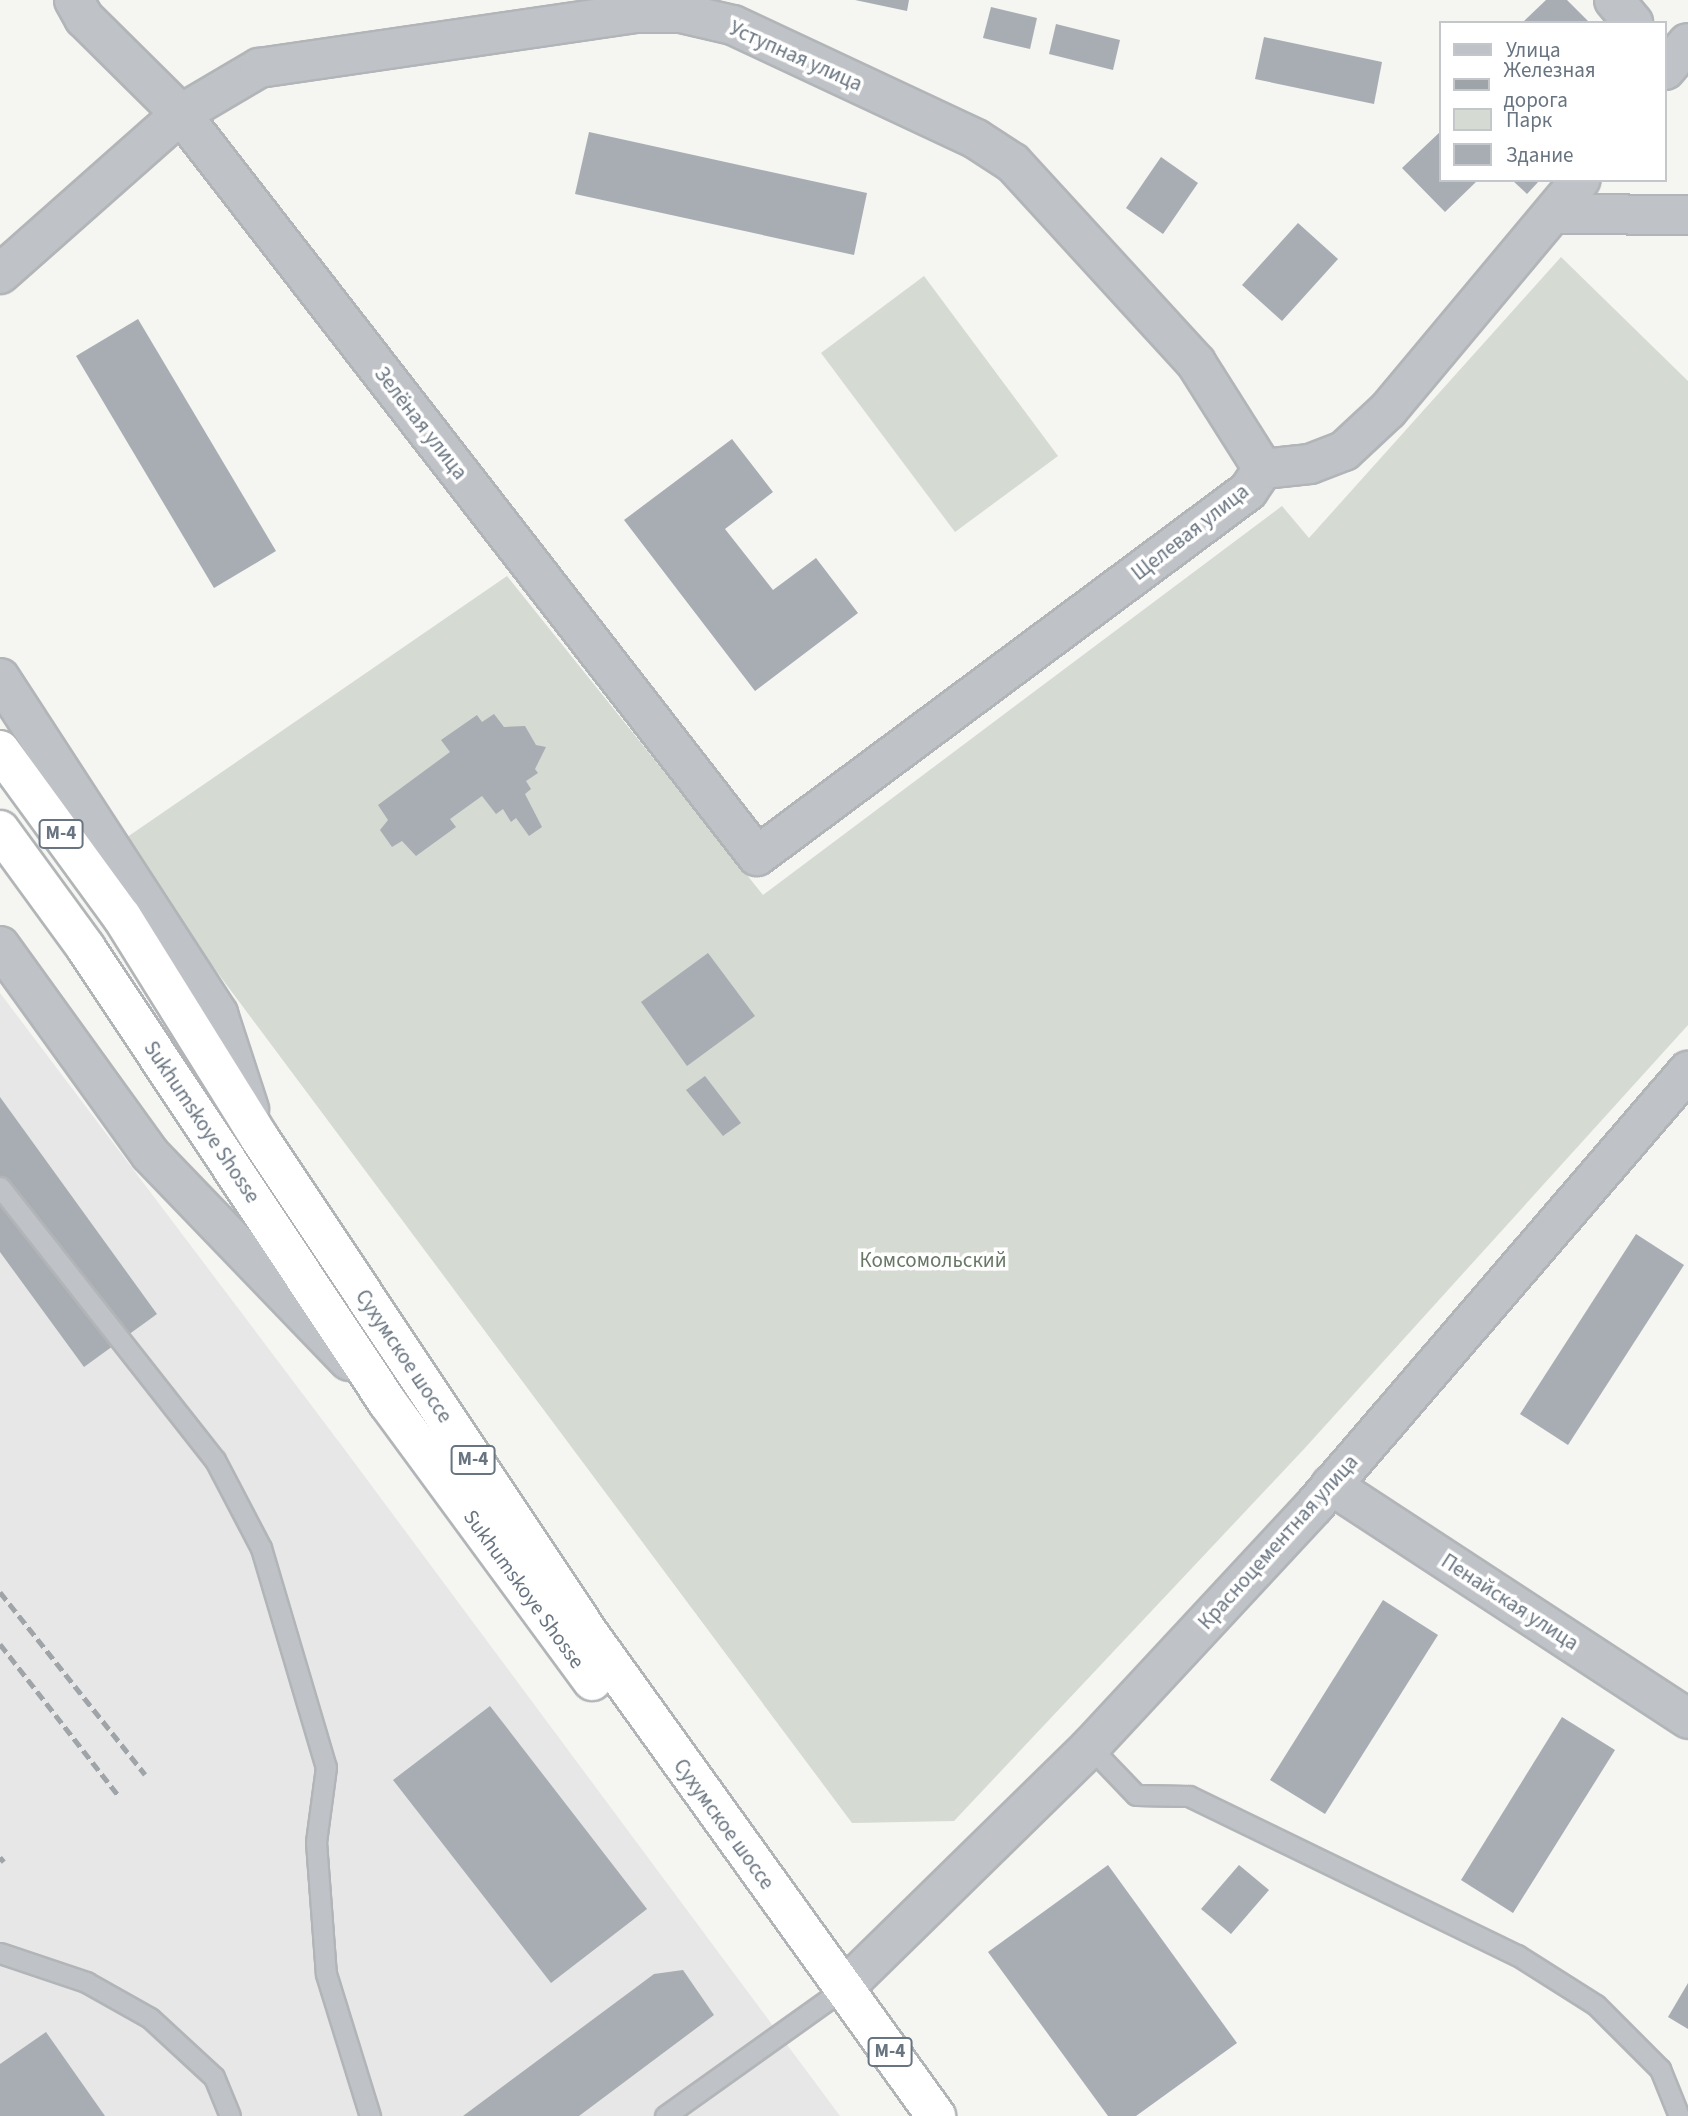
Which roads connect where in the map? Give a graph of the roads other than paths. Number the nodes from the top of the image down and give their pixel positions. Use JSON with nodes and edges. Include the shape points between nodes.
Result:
{"nodes":[{"id":1,"x":74,"y":0,"type":"edge"},
{"id":2,"x":1614,"y":0,"type":"edge"},
{"id":3,"x":685,"y":7,"type":"edge"},
{"id":4,"x":1631,"y":21,"type":"edge"},
{"id":5,"x":181,"y":114,"type":"junction"},
{"id":6,"x":1579,"y":182,"type":"edge"},
{"id":7,"x":1555,"y":214,"type":"junction"},
{"id":8,"x":1688,"y":215,"type":"edge"},
{"id":9,"x":0,"y":274,"type":"edge"},
{"id":10,"x":1263,"y":469,"type":"junction"},
{"id":11,"x":0,"y":678,"type":"edge"},
{"id":12,"x":0,"y":750,"type":"edge"},
{"id":13,"x":0,"y":830,"type":"edge"},
{"id":14,"x":757,"y":856,"type":"joint"},
{"id":15,"x":0,"y":946,"type":"edge"},
{"id":16,"x":1688,"y":1071,"type":"edge"},
{"id":17,"x":258,"y":1137,"type":"junction"},
{"id":18,"x":0,"y":1187,"type":"edge"},
{"id":19,"x":388,"y":1403,"type":"junction"},
{"id":20,"x":1331,"y":1485,"type":"junction"},
{"id":21,"x":1688,"y":1719,"type":"edge"},
{"id":22,"x":1090,"y":1747,"type":"junction"},
{"id":23,"x":0,"y":1953,"type":"edge"},
{"id":24,"x":843,"y":1989,"type":"junction"},
{"id":25,"x":230,"y":2116,"type":"edge"},
{"id":26,"x":370,"y":2116,"type":"edge"},
{"id":27,"x":665,"y":2116,"type":"edge"},
{"id":28,"x":936,"y":2116,"type":"edge"},
{"id":29,"x":1679,"y":2116,"type":"edge"}],
"edges":[{"from":1,"to":5,"type":"street","name":"Зелёная улица","via":[[84,18]]},
{"from":2,"to":4,"type":"street"},
{"from":3,"to":5,"type":"street","name":"Уступная улица","via":[[259,68]]},
{"from":3,"to":10,"type":"street","name":"Уступная улица","via":[[976,139],[1013,163],[1196,363]]},
{"from":5,"to":9,"type":"street","name":"Уступная улица"},
{"from":5,"to":14,"type":"street","name":"Зелёная улица"},
{"from":6,"to":7,"type":"street","name":"Щелевая улица"},
{"from":7,"to":8,"type":"street"},
{"from":7,"to":10,"type":"street","name":"Щелевая улица","via":[[1521,246],[1388,410],[1344,451],[1310,464]]},
{"from":10,"to":14,"type":"street","name":"Щелевая улица","via":[[1248,491]]},
{"from":11,"to":17,"type":"street","via":[[218,1014]]},
{"from":12,"to":17,"type":"highway","name":"Сухумское шоссе","number":"М-4","via":[[122,917]]},
{"from":13,"to":19,"type":"highway","name":"Sukhumskoye Shosse","number":"М-4","via":[[86,948]]},
{"from":15,"to":19,"type":"street","via":[[150,1154]]},
{"from":16,"to":20,"type":"street","name":"Красноцементная улица"},
{"from":17,"to":24,"type":"highway","name":"Сухумское шоссе","number":"М-4","via":[[590,1636]]},
{"from":18,"to":26,"type":"lane","via":[[215,1460],[261,1548],[326,1767],[316,1842],[326,1974]]},
{"from":19,"to":24,"type":"highway","name":"Sukhumskoye Shosse","number":"М-4","via":[[570,1654]]},
{"from":20,"to":21,"type":"street","name":"Пенайская улица"},
{"from":20,"to":22,"type":"street","name":"Красноцементная улица"},
{"from":22,"to":24,"type":"street","name":"Красноцементная улица"},
{"from":22,"to":29,"type":"lane","via":[[1136,1795],[1189,1796],[1517,1955],[1596,2005],[1660,2069]]},
{"from":23,"to":25,"type":"lane","via":[[86,1982],[150,2018],[214,2077]]},
{"from":24,"to":27,"type":"lane"},
{"from":24,"to":28,"type":"highway","name":"Sukhumskoye Shosse","number":"М-4"}]}
